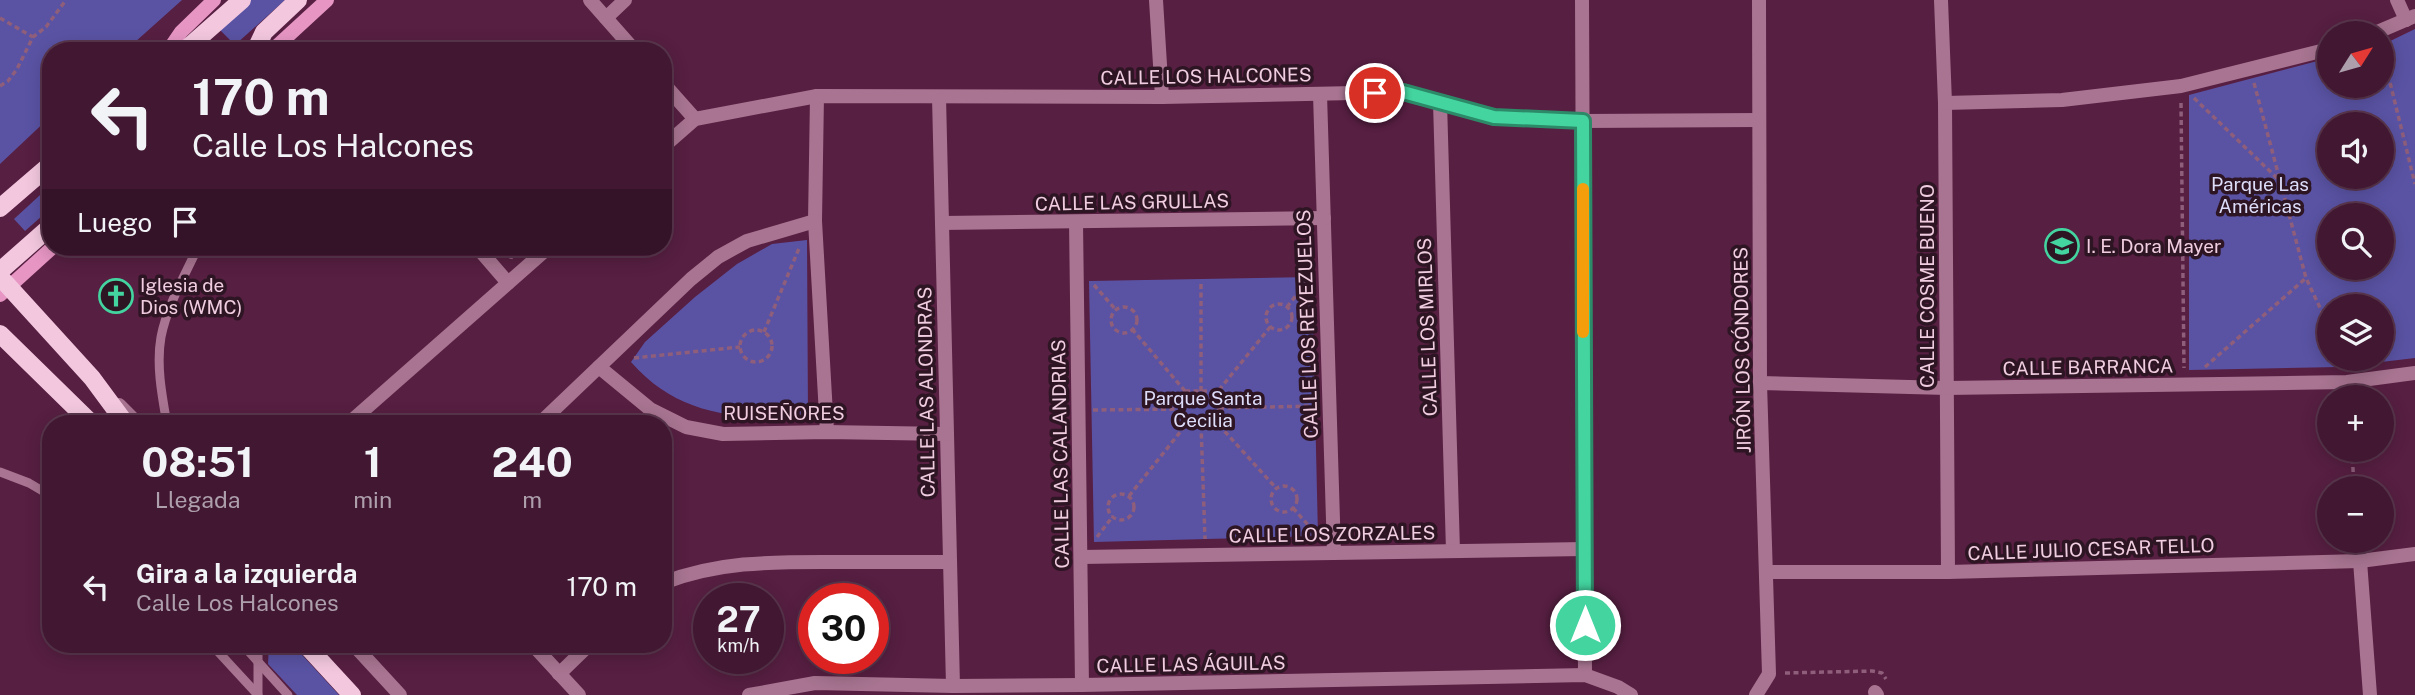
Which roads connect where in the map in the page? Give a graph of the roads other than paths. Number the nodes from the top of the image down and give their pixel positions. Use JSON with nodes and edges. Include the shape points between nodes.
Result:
{"nodes":[{"id":1,"x":214,"y":0,"type":"edge"},
{"id":2,"x":242,"y":0,"type":"edge"},
{"id":3,"x":298,"y":0,"type":"edge"},
{"id":4,"x":327,"y":0,"type":"edge"},
{"id":5,"x":590,"y":0,"type":"edge"},
{"id":6,"x":625,"y":0,"type":"edge"},
{"id":7,"x":1156,"y":0,"type":"edge"},
{"id":8,"x":1582,"y":0,"type":"edge"},
{"id":9,"x":1759,"y":0,"type":"edge"},
{"id":10,"x":1941,"y":0,"type":"edge"},
{"id":11,"x":2397,"y":0,"type":"edge"},
{"id":12,"x":606,"y":18,"type":"junction"},
{"id":13,"x":2411,"y":18,"type":"edge"},
{"id":14,"x":2394,"y":25,"type":"edge"},
{"id":15,"x":174,"y":42,"type":"edge"},
{"id":16,"x":194,"y":42,"type":"edge"},
{"id":17,"x":259,"y":42,"type":"edge"},
{"id":18,"x":280,"y":42,"type":"edge"},
{"id":19,"x":627,"y":42,"type":"edge"},
{"id":20,"x":2317,"y":52,"type":"edge"},
{"id":21,"x":672,"y":93,"type":"edge"},
{"id":22,"x":1320,"y":94,"type":"junction"},
{"id":23,"x":817,"y":96,"type":"junction"},
{"id":24,"x":939,"y":97,"type":"junction"},
{"id":25,"x":1162,"y":97,"type":"junction"},
{"id":26,"x":1440,"y":102,"type":"junction"},
{"id":27,"x":1945,"y":103,"type":"junction"},
{"id":28,"x":695,"y":119,"type":"junction"},
{"id":29,"x":1759,"y":120,"type":"junction"},
{"id":30,"x":1583,"y":121,"type":"junction"},
{"id":31,"x":672,"y":139,"type":"edge"},
{"id":32,"x":42,"y":172,"type":"edge"},
{"id":33,"x":0,"y":208,"type":"edge"},
{"id":34,"x":1324,"y":218,"type":"junction"},
{"id":35,"x":812,"y":222,"type":"junction"},
{"id":36,"x":1076,"y":222,"type":"junction"},
{"id":37,"x":942,"y":223,"type":"junction"},
{"id":38,"x":42,"y":234,"type":"edge"},
{"id":39,"x":42,"y":256,"type":"edge"},
{"id":40,"x":194,"y":256,"type":"edge"},
{"id":41,"x":485,"y":256,"type":"edge"},
{"id":42,"x":539,"y":256,"type":"edge"},
{"id":43,"x":0,"y":271,"type":"edge"},
{"id":44,"x":508,"y":283,"type":"junction"},
{"id":45,"x":3,"y":286,"type":"edge"},
{"id":46,"x":0,"y":334,"type":"edge"},
{"id":47,"x":603,"y":364,"type":"junction"},
{"id":48,"x":2415,"y":373,"type":"edge"},
{"id":49,"x":92,"y":378,"type":"junction"},
{"id":50,"x":1760,"y":383,"type":"junction"},
{"id":51,"x":1947,"y":388,"type":"junction"},
{"id":52,"x":83,"y":415,"type":"edge"},
{"id":53,"x":119,"y":415,"type":"edge"},
{"id":54,"x":129,"y":415,"type":"edge"},
{"id":55,"x":166,"y":415,"type":"edge"},
{"id":56,"x":358,"y":415,"type":"edge"},
{"id":57,"x":549,"y":415,"type":"edge"},
{"id":58,"x":662,"y":415,"type":"edge"},
{"id":59,"x":672,"y":420,"type":"edge"},
{"id":60,"x":827,"y":432,"type":"junction"},
{"id":61,"x":947,"y":434,"type":"junction"},
{"id":62,"x":0,"y":472,"type":"edge"},
{"id":63,"x":42,"y":491,"type":"edge"},
{"id":64,"x":1584,"y":549,"type":"junction"},
{"id":65,"x":1453,"y":551,"type":"junction"},
{"id":66,"x":1334,"y":553,"type":"junction"},
{"id":67,"x":2415,"y":554,"type":"edge"},
{"id":68,"x":1081,"y":557,"type":"junction"},
{"id":69,"x":2360,"y":561,"type":"junction"},
{"id":70,"x":950,"y":562,"type":"junction"},
{"id":71,"x":1767,"y":572,"type":"junction"},
{"id":72,"x":1948,"y":572,"type":"junction"},
{"id":73,"x":672,"y":579,"type":"edge"},
{"id":74,"x":219,"y":653,"type":"edge"},
{"id":75,"x":250,"y":653,"type":"edge"},
{"id":76,"x":257,"y":653,"type":"edge"},
{"id":77,"x":313,"y":653,"type":"edge"},
{"id":78,"x":361,"y":653,"type":"edge"},
{"id":79,"x":540,"y":653,"type":"edge"},
{"id":80,"x":581,"y":653,"type":"edge"},
{"id":81,"x":257,"y":660,"type":"junction"},
{"id":82,"x":559,"y":674,"type":"junction"},
{"id":83,"x":1585,"y":675,"type":"junction"},
{"id":84,"x":1294,"y":681,"type":"junction"},
{"id":85,"x":1083,"y":685,"type":"junction"},
{"id":86,"x":953,"y":686,"type":"junction"},
{"id":87,"x":1108,"y":690,"type":"edge"},
{"id":88,"x":258,"y":695,"type":"edge"},
{"id":89,"x":288,"y":695,"type":"edge"},
{"id":90,"x":352,"y":695,"type":"edge"},
{"id":91,"x":400,"y":695,"type":"edge"},
{"id":92,"x":579,"y":695,"type":"edge"},
{"id":93,"x":749,"y":695,"type":"edge"},
{"id":94,"x":1307,"y":695,"type":"edge"},
{"id":95,"x":1630,"y":695,"type":"edge"},
{"id":96,"x":1756,"y":695,"type":"edge"},
{"id":97,"x":2370,"y":695,"type":"edge"}],
"edges":[{"from":1,"to":15,"type":"main road"},
{"from":2,"to":16,"type":"main road"},
{"from":3,"to":17,"type":"main road"},
{"from":4,"to":18,"type":"main road"},
{"from":5,"to":12,"type":"street"},
{"from":6,"to":12,"type":"street"},
{"from":7,"to":25,"type":"street"},
{"from":8,"to":30,"type":"street"},
{"from":9,"to":29,"type":"street","name":"JIRÓN LOS CÓNDORES"},
{"from":10,"to":27,"type":"street","name":"CALLE COSME BUENO"},
{"from":11,"to":13,"type":"street"},
{"from":12,"to":19,"type":"street"},
{"from":13,"to":14,"type":"street"},
{"from":20,"to":27,"type":"street","via":[[2181,86],[2063,100]]},
{"from":21,"to":28,"type":"street"},
{"from":22,"to":25,"type":"street","name":"CALLE LOS HALCONES"},
{"from":22,"to":26,"type":"street","name":"CALLE LOS HALCONES","via":[[1403,92]]},
{"from":22,"to":34,"type":"street","name":"CALLE LOS REYEZUELOS"},
{"from":23,"to":24,"type":"street","name":"CALLE LOS HALCONES"},
{"from":23,"to":28,"type":"street","name":"CALLE LOS HALCONES"},
{"from":23,"to":35,"type":"street"},
{"from":24,"to":25,"type":"street","name":"CALLE LOS HALCONES"},
{"from":24,"to":37,"type":"street","name":"CALLE LAS ALONDRAS"},
{"from":26,"to":30,"type":"street","name":"CALLE LOS HALCONES","via":[[1494,117]]},
{"from":26,"to":65,"type":"street","name":"CALLE LOS MIRLOS"},
{"from":27,"to":51,"type":"street","name":"CALLE COSME BUENO"},
{"from":28,"to":31,"type":"street"},
{"from":29,"to":30,"type":"street","name":"CALLE LOS HALCONES"},
{"from":29,"to":50,"type":"street","name":"JIRÓN LOS CÓNDORES"},
{"from":30,"to":64,"type":"street"},
{"from":32,"to":33,"type":"main road"},
{"from":34,"to":36,"type":"street","name":"CALLE LAS GRULLAS"},
{"from":34,"to":66,"type":"street","name":"CALLE LOS REYEZUELOS"},
{"from":35,"to":47,"type":"street","via":[[747,241],[718,257]]},
{"from":35,"to":60,"type":"street"},
{"from":36,"to":37,"type":"street","name":"CALLE LAS GRULLAS"},
{"from":36,"to":68,"type":"street","name":"CALLE LAS CALANDRIAS"},
{"from":37,"to":61,"type":"street","name":"CALLE LAS ALONDRAS"},
{"from":38,"to":43,"type":"main road"},
{"from":39,"to":45,"type":"main road"},
{"from":40,"to":55,"type":"lane","via":[[162,336],[159,358]]},
{"from":41,"to":44,"type":"street"},
{"from":42,"to":44,"type":"street"},
{"from":44,"to":56,"type":"street"},
{"from":45,"to":49,"type":"main road"},
{"from":46,"to":52,"type":"main road"},
{"from":47,"to":57,"type":"street"},
{"from":47,"to":58,"type":"street","name":"RUISEÑORES"},
{"from":48,"to":51,"type":"street","name":"CALLE BARRANCA","via":[[2347,382]]},
{"from":49,"to":53,"type":"main road"},
{"from":49,"to":54,"type":"street"},
{"from":50,"to":51,"type":"street","name":"CALLE BARRANCA"},
{"from":50,"to":71,"type":"street","name":"JIRÓN LOS CÓNDORES"},
{"from":51,"to":72,"type":"street","name":"CALLE COSME BUENO"},
{"from":59,"to":60,"type":"street","name":"RUISEÑORES","via":[[723,434]]},
{"from":60,"to":61,"type":"street","name":"RUISEÑORES"},
{"from":61,"to":70,"type":"street","name":"CALLE LAS ALONDRAS"},
{"from":62,"to":63,"type":"lane"},
{"from":64,"to":65,"type":"street","name":"CALLE LOS ZORZALES"},
{"from":64,"to":83,"type":"street"},
{"from":65,"to":66,"type":"street","name":"CALLE LOS ZORZALES"},
{"from":66,"to":68,"type":"street","name":"CALLE LOS ZORZALES"},
{"from":67,"to":69,"type":"street","name":"CALLE JULIO CESAR TELLO"},
{"from":68,"to":85,"type":"street","name":"CALLE LAS CALANDRIAS"},
{"from":69,"to":72,"type":"street","name":"CALLE JULIO CESAR TELLO"},
{"from":69,"to":97,"type":"street"},
{"from":70,"to":73,"type":"street","via":[[760,562],[721,566]]},
{"from":70,"to":86,"type":"street","name":"CALLE LAS ALONDRAS"},
{"from":71,"to":72,"type":"street","name":"CALLE JULIO CESAR TELLO"},
{"from":71,"to":96,"type":"street","name":"JIRÓN LOS CÓNDORES","via":[[1769,674]]},
{"from":74,"to":88,"type":"lane"},
{"from":75,"to":81,"type":"lane"},
{"from":76,"to":81,"type":"lane"},
{"from":77,"to":90,"type":"main road"},
{"from":78,"to":91,"type":"street"},
{"from":79,"to":82,"type":"street"},
{"from":80,"to":82,"type":"street"},
{"from":81,"to":88,"type":"lane"},
{"from":81,"to":89,"type":"lane"},
{"from":82,"to":92,"type":"street"},
{"from":83,"to":84,"type":"street","name":"CALLE LAS ÁGUILAS"},
{"from":83,"to":95,"type":"street","name":"CALLE LAS ÁGUILAS"},
{"from":84,"to":87,"type":"street","name":"CALLE LAS ÁGUILAS"},
{"from":84,"to":94,"type":"street"},
{"from":85,"to":86,"type":"street","name":"CALLE LAS ÁGUILAS"},
{"from":85,"to":87,"type":"street","name":"CALLE LAS ÁGUILAS"},
{"from":86,"to":93,"type":"street","name":"CALLE LAS ÁGUILAS","via":[[816,682]]}]}
